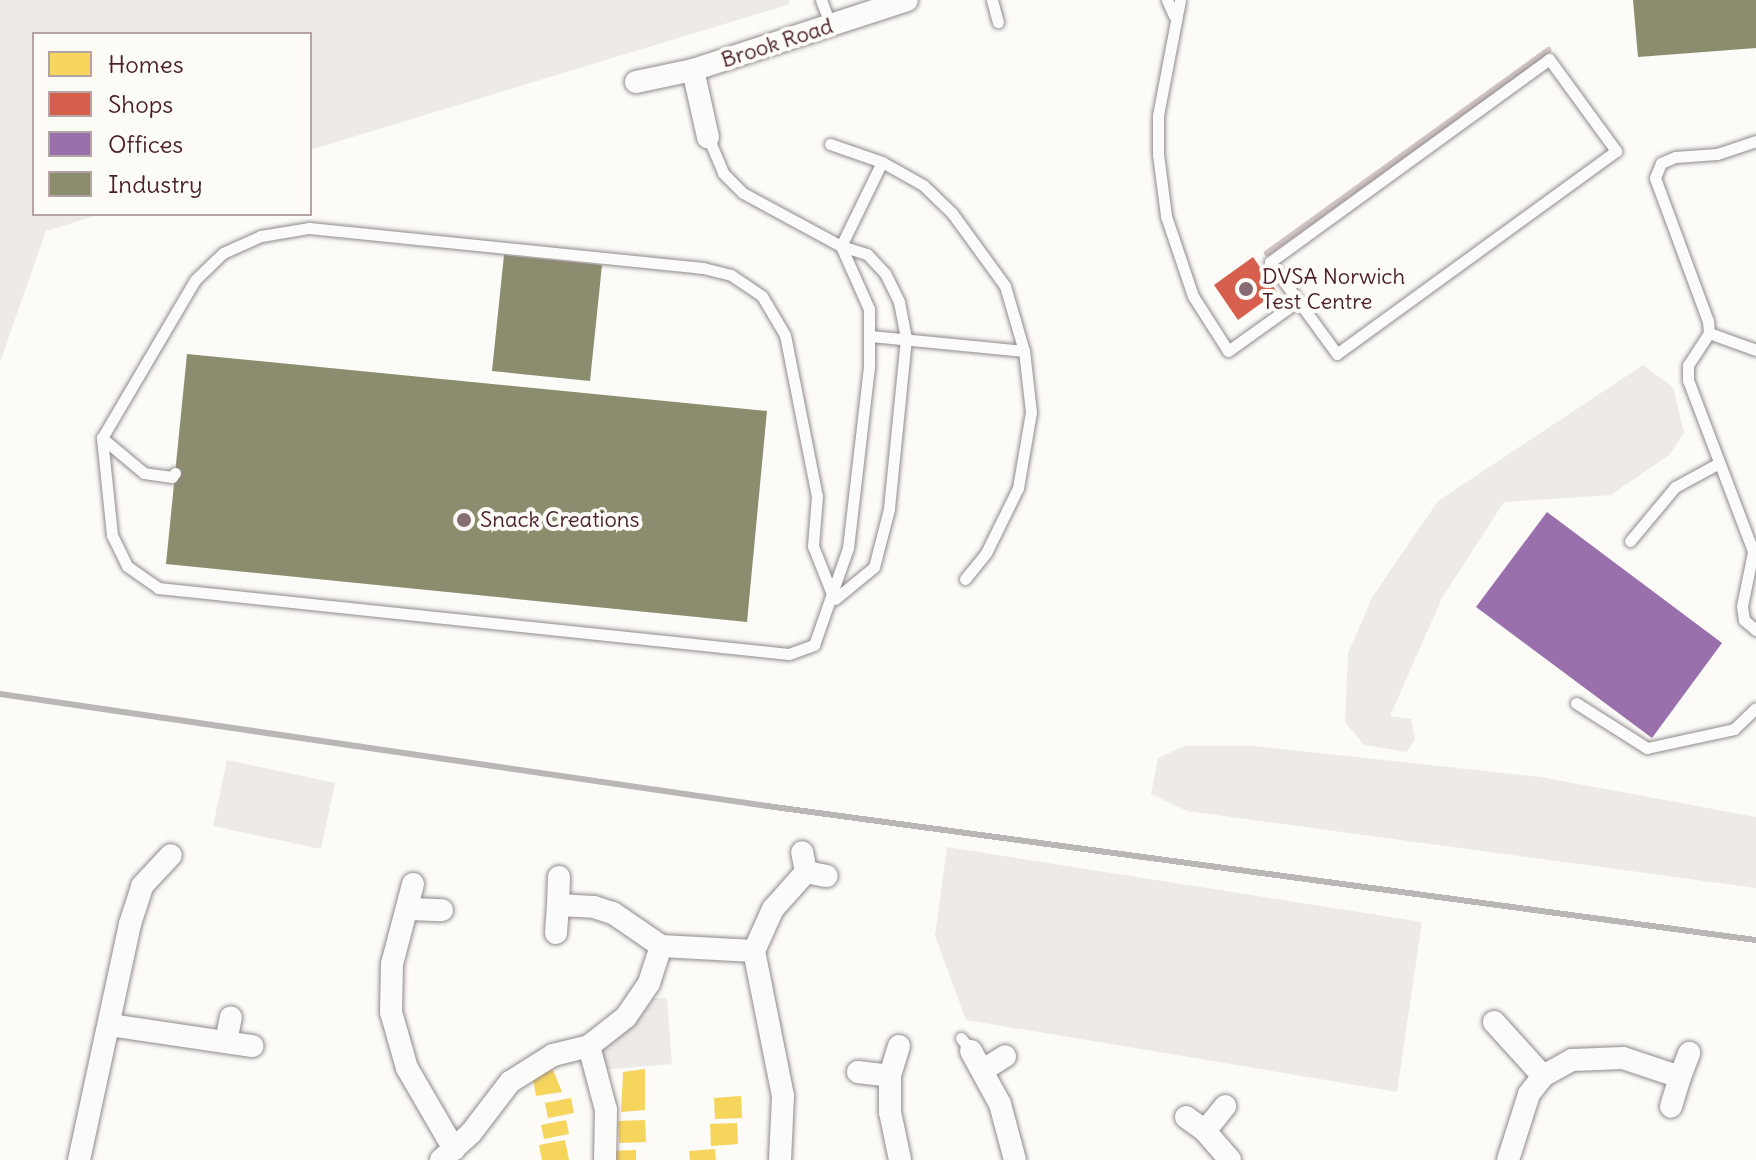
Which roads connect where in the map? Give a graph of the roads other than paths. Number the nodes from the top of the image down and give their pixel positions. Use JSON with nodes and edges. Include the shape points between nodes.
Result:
{"nodes":[{"id":1,"x":821,"y":0,"type":"edge"},
{"id":2,"x":907,"y":0,"type":"edge"},
{"id":3,"x":992,"y":0,"type":"edge"},
{"id":4,"x":1167,"y":0,"type":"edge"},
{"id":5,"x":1180,"y":0,"type":"edge"},
{"id":6,"x":1174,"y":16,"type":"junction"},
{"id":7,"x":998,"y":22,"type":"dead end"},
{"id":8,"x":831,"y":26,"type":"junction"},
{"id":9,"x":693,"y":70,"type":"junction"},
{"id":10,"x":636,"y":82,"type":"dead end"},
{"id":11,"x":708,"y":137,"type":"joint"},
{"id":12,"x":1756,"y":141,"type":"edge"},
{"id":13,"x":830,"y":144,"type":"dead end"},
{"id":14,"x":882,"y":162,"type":"junction"},
{"id":15,"x":841,"y":246,"type":"junction"},
{"id":16,"x":1298,"y":301,"type":"junction"},
{"id":17,"x":1709,"y":333,"type":"junction"},
{"id":18,"x":871,"y":336,"type":"junction"},
{"id":19,"x":906,"y":338,"type":"junction"},
{"id":20,"x":1756,"y":350,"type":"edge"},
{"id":21,"x":1024,"y":351,"type":"junction"},
{"id":22,"x":102,"y":438,"type":"junction"},
{"id":23,"x":1719,"y":463,"type":"junction"},
{"id":24,"x":175,"y":473,"type":"dead end"},
{"id":25,"x":1630,"y":541,"type":"dead end"},
{"id":26,"x":1755,"y":556,"type":"edge"},
{"id":27,"x":965,"y":579,"type":"dead end"},
{"id":28,"x":834,"y":600,"type":"junction"},
{"id":29,"x":1756,"y":630,"type":"edge"},
{"id":30,"x":1576,"y":703,"type":"dead end"},
{"id":31,"x":1756,"y":708,"type":"edge"},
{"id":32,"x":171,"y":855,"type":"dead end"},
{"id":33,"x":811,"y":867,"type":"dead end"},
{"id":34,"x":559,"y":877,"type":"dead end"},
{"id":35,"x":413,"y":884,"type":"dead end"},
{"id":36,"x":558,"y":905,"type":"junction"},
{"id":37,"x":409,"y":909,"type":"junction"},
{"id":38,"x":442,"y":910,"type":"dead end"},
{"id":39,"x":556,"y":933,"type":"dead end"},
{"id":40,"x":661,"y":946,"type":"junction"},
{"id":41,"x":754,"y":951,"type":"junction"},
{"id":42,"x":231,"y":1017,"type":"dead end"},
{"id":43,"x":1494,"y":1022,"type":"dead end"},
{"id":44,"x":110,"y":1025,"type":"junction"},
{"id":45,"x":226,"y":1042,"type":"junction"},
{"id":46,"x":252,"y":1046,"type":"dead end"},
{"id":47,"x":589,"y":1046,"type":"junction"},
{"id":48,"x":899,"y":1046,"type":"dead end"},
{"id":49,"x":1689,"y":1053,"type":"dead end"},
{"id":50,"x":1005,"y":1056,"type":"dead end"},
{"id":51,"x":858,"y":1072,"type":"dead end"},
{"id":52,"x":890,"y":1076,"type":"junction"},
{"id":53,"x":1543,"y":1076,"type":"junction"},
{"id":54,"x":1680,"y":1077,"type":"junction"},
{"id":55,"x":1225,"y":1106,"type":"dead end"},
{"id":56,"x":1671,"y":1107,"type":"dead end"},
{"id":57,"x":1186,"y":1117,"type":"dead end"},
{"id":58,"x":1205,"y":1131,"type":"junction"},
{"id":59,"x":447,"y":1155,"type":"edge"},
{"id":60,"x":79,"y":1160,"type":"edge"},
{"id":61,"x":605,"y":1160,"type":"edge"},
{"id":62,"x":780,"y":1160,"type":"edge"},
{"id":63,"x":900,"y":1160,"type":"edge"},
{"id":64,"x":1015,"y":1160,"type":"edge"},
{"id":65,"x":1230,"y":1160,"type":"edge"},
{"id":66,"x":1508,"y":1160,"type":"edge"}],
"edges":[{"from":1,"to":8,"type":"lane"},
{"from":2,"to":8,"type":"street","name":"Brook Road"},
{"from":3,"to":7,"type":"lane"},
{"from":4,"to":6,"type":"lane"},
{"from":5,"to":6,"type":"lane"},
{"from":6,"to":16,"type":"lane","via":[[1158,115],[1158,154],[1166,216],[1193,296],[1228,351]]},
{"from":8,"to":9,"type":"street","name":"Brook Road"},
{"from":9,"to":10,"type":"street","name":"Brook Road"},
{"from":9,"to":11,"type":"street","name":"Brook Road"},
{"from":11,"to":15,"type":"lane","via":[[723,173],[743,193]]},
{"from":12,"to":17,"type":"lane","via":[[1717,154],[1675,157],[1656,169],[1658,189]]},
{"from":13,"to":14,"type":"lane"},
{"from":14,"to":15,"type":"lane"},
{"from":14,"to":21,"type":"lane","via":[[923,185],[983,250],[1005,286]]},
{"from":15,"to":18,"type":"lane","via":[[869,309]]},
{"from":15,"to":19,"type":"lane","via":[[867,254],[885,273],[899,302]]},
{"from":16,"to":16,"type":"lane","via":[[1270,262],[1549,59],[1616,151],[1337,354]]},
{"from":17,"to":20,"type":"lane"},
{"from":17,"to":23,"type":"lane","via":[[1686,372]]},
{"from":18,"to":19,"type":"lane"},
{"from":18,"to":28,"type":"lane","via":[[848,548]]},
{"from":19,"to":21,"type":"lane"},
{"from":19,"to":28,"type":"lane","via":[[892,484],[874,567]]},
{"from":21,"to":27,"type":"lane","via":[[1031,412],[1018,488],[986,553]]},
{"from":22,"to":24,"type":"lane","via":[[144,473]]},
{"from":22,"to":28,"type":"lane","via":[[112,535],[127,566],[158,588],[789,654],[814,645]]},
{"from":22,"to":28,"type":"lane","via":[[195,280],[223,253],[261,236],[309,228],[703,268],[731,275],[762,296],[785,335],[817,496],[813,546]]},
{"from":23,"to":25,"type":"lane","via":[[1675,487]]},
{"from":23,"to":26,"type":"lane"},
{"from":26,"to":29,"type":"lane","via":[[1742,606],[1744,620]]},
{"from":30,"to":31,"type":"lane","via":[[1647,748],[1734,729]]},
{"from":32,"to":44,"type":"street","via":[[142,886]]},
{"from":33,"to":41,"type":"street","via":[[773,909]]},
{"from":34,"to":36,"type":"street"},
{"from":35,"to":37,"type":"street"},
{"from":36,"to":39,"type":"street"},
{"from":36,"to":40,"type":"street","via":[[613,913]]},
{"from":37,"to":38,"type":"street"},
{"from":37,"to":59,"type":"street","via":[[392,964],[391,1012],[407,1068]]},
{"from":40,"to":41,"type":"street"},
{"from":40,"to":47,"type":"street","via":[[638,1003]]},
{"from":41,"to":62,"type":"street","via":[[783,1096]]},
{"from":42,"to":45,"type":"street"},
{"from":43,"to":53,"type":"street"},
{"from":44,"to":45,"type":"street"},
{"from":44,"to":60,"type":"street"},
{"from":45,"to":46,"type":"street"},
{"from":47,"to":59,"type":"street","via":[[553,1055],[510,1082]]},
{"from":47,"to":61,"type":"street","via":[[606,1110]]},
{"from":48,"to":52,"type":"street"},
{"from":49,"to":54,"type":"street"},
{"from":50,"to":64,"type":"street","via":[[972,1053],[1000,1104]]},
{"from":51,"to":52,"type":"street"},
{"from":52,"to":63,"type":"street","via":[[892,1135]]},
{"from":53,"to":54,"type":"street","via":[[1572,1060],[1597,1056],[1623,1058]]},
{"from":53,"to":66,"type":"street","via":[[1529,1094]]},
{"from":54,"to":56,"type":"street"},
{"from":55,"to":58,"type":"street"},
{"from":57,"to":58,"type":"street"},
{"from":58,"to":65,"type":"street"}]}
